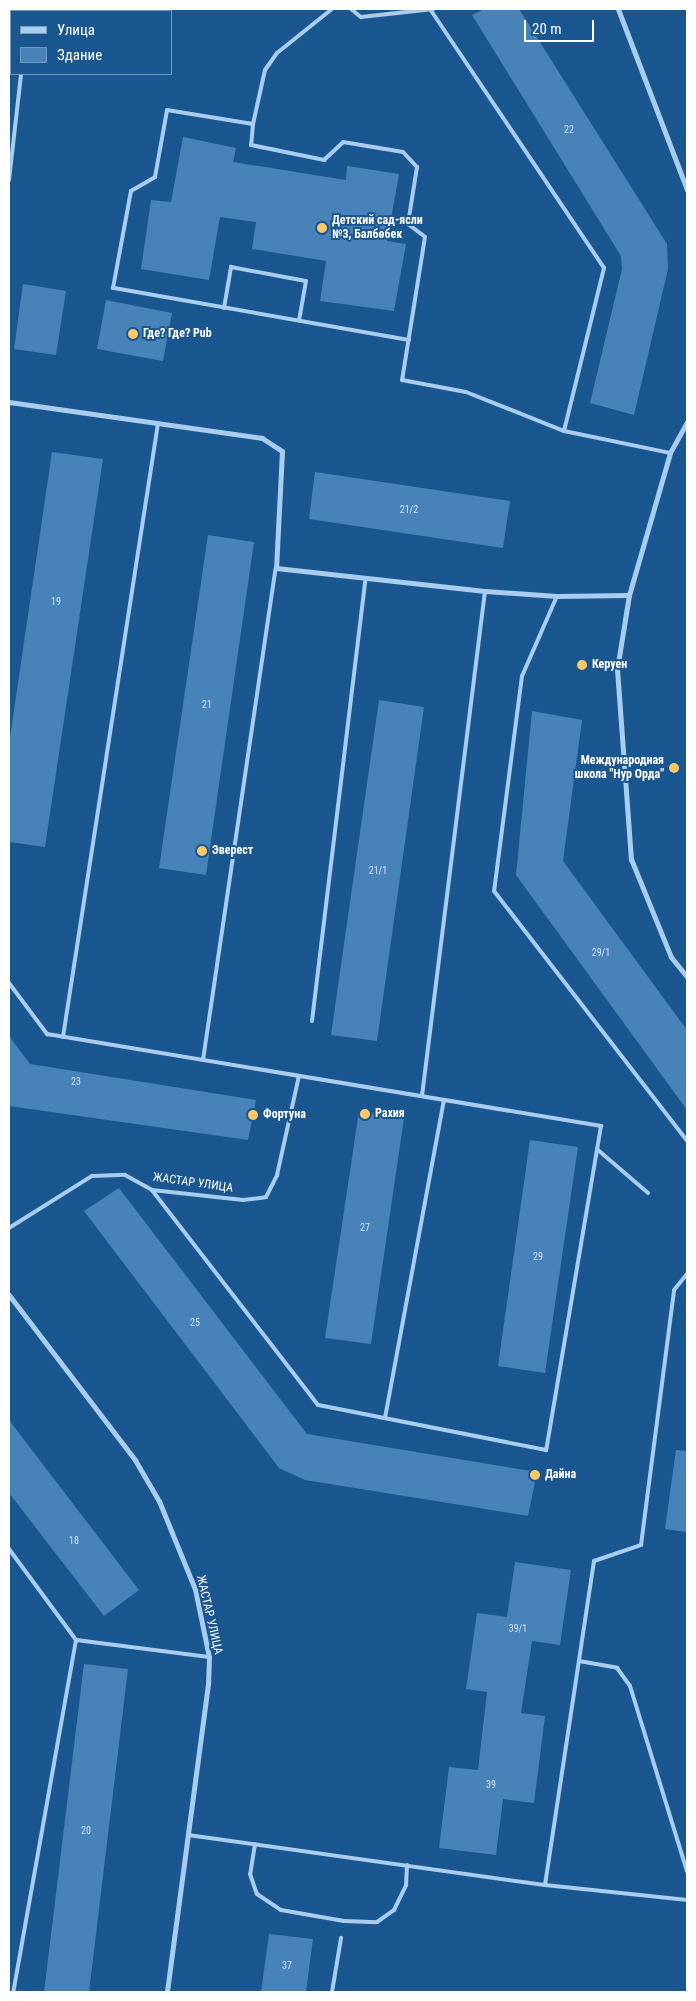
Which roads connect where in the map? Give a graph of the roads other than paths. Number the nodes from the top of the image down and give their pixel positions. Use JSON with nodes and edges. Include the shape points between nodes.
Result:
{"nodes":[{"id":1,"x":332,"y":9,"type":"edge"},
{"id":2,"x":351,"y":9,"type":"edge"},
{"id":3,"x":432,"y":9,"type":"edge"},
{"id":4,"x":618,"y":9,"type":"edge"},
{"id":5,"x":22,"y":75,"type":"edge"},
{"id":6,"x":253,"y":124,"type":"junction"},
{"id":7,"x":9,"y":180,"type":"edge"},
{"id":8,"x":687,"y":190,"type":"edge"},
{"id":9,"x":224,"y":308,"type":"junction"},
{"id":10,"x":299,"y":320,"type":"junction"},
{"id":11,"x":409,"y":340,"type":"junction"},
{"id":12,"x":9,"y":402,"type":"edge"},
{"id":13,"x":687,"y":422,"type":"edge"},
{"id":14,"x":158,"y":423,"type":"junction"},
{"id":15,"x":564,"y":431,"type":"junction"},
{"id":16,"x":670,"y":453,"type":"junction"},
{"id":17,"x":276,"y":568,"type":"junction"},
{"id":18,"x":365,"y":580,"type":"junction"},
{"id":19,"x":485,"y":591,"type":"junction"},
{"id":20,"x":629,"y":595,"type":"junction"},
{"id":21,"x":557,"y":596,"type":"junction"},
{"id":22,"x":687,"y":977,"type":"edge"},
{"id":23,"x":9,"y":983,"type":"edge"},
{"id":24,"x":312,"y":1021,"type":"dead end"},
{"id":25,"x":63,"y":1037,"type":"junction"},
{"id":26,"x":203,"y":1060,"type":"junction"},
{"id":27,"x":299,"y":1076,"type":"junction"},
{"id":28,"x":422,"y":1096,"type":"junction"},
{"id":29,"x":444,"y":1100,"type":"junction"},
{"id":30,"x":687,"y":1141,"type":"edge"},
{"id":31,"x":598,"y":1150,"type":"junction"},
{"id":32,"x":152,"y":1190,"type":"junction"},
{"id":33,"x":648,"y":1193,"type":"dead end"},
{"id":34,"x":9,"y":1228,"type":"edge"},
{"id":35,"x":687,"y":1274,"type":"edge"},
{"id":36,"x":10,"y":1299,"type":"edge"},
{"id":37,"x":385,"y":1418,"type":"junction"},
{"id":38,"x":9,"y":1549,"type":"edge"},
{"id":39,"x":76,"y":1640,"type":"junction"},
{"id":40,"x":209,"y":1657,"type":"junction"},
{"id":41,"x":579,"y":1661,"type":"junction"},
{"id":42,"x":188,"y":1835,"type":"junction"},
{"id":43,"x":255,"y":1844,"type":"junction"},
{"id":44,"x":407,"y":1865,"type":"junction"},
{"id":45,"x":687,"y":1871,"type":"edge"},
{"id":46,"x":545,"y":1885,"type":"junction"},
{"id":47,"x":687,"y":1900,"type":"edge"},
{"id":48,"x":341,"y":1938,"type":"dead end"},
{"id":49,"x":13,"y":1992,"type":"edge"},
{"id":50,"x":167,"y":1992,"type":"edge"},
{"id":51,"x":332,"y":1992,"type":"edge"}],
"edges":[{"from":1,"to":6,"type":"lane","via":[[277,53],[264,70]]},
{"from":2,"to":3,"type":"lane","via":[[361,17]]},
{"from":3,"to":15,"type":"lane","via":[[604,268]]},
{"from":4,"to":8,"type":"street"},
{"from":5,"to":7,"type":"lane"},
{"from":6,"to":9,"type":"lane","via":[[167,110],[155,177],[131,191],[113,288]]},
{"from":6,"to":11,"type":"lane","via":[[251,145],[324,160],[344,142],[403,152],[418,167],[408,224],[425,237]]},
{"from":9,"to":10,"type":"lane"},
{"from":9,"to":10,"type":"lane","via":[[231,267],[306,281]]},
{"from":10,"to":11,"type":"lane"},
{"from":11,"to":15,"type":"lane","via":[[402,380],[466,392]]},
{"from":12,"to":14,"type":"street"},
{"from":13,"to":16,"type":"street"},
{"from":14,"to":17,"type":"street","via":[[262,438],[282,451]]},
{"from":14,"to":25,"type":"lane"},
{"from":15,"to":16,"type":"lane"},
{"from":16,"to":20,"type":"street"},
{"from":17,"to":18,"type":"street"},
{"from":17,"to":26,"type":"lane"},
{"from":18,"to":19,"type":"street"},
{"from":18,"to":24,"type":"lane"},
{"from":19,"to":21,"type":"street"},
{"from":19,"to":28,"type":"lane"},
{"from":20,"to":21,"type":"street"},
{"from":20,"to":22,"type":"street","via":[[617,669],[631,859],[671,957]]},
{"from":21,"to":30,"type":"lane","via":[[522,676],[494,891]]},
{"from":23,"to":25,"type":"lane","via":[[47,1034]]},
{"from":25,"to":26,"type":"lane"},
{"from":26,"to":27,"type":"lane"},
{"from":27,"to":28,"type":"lane"},
{"from":27,"to":32,"type":"lane","name":"ЖАСТАР УЛИЦА","via":[[277,1175],[266,1197],[242,1200]]},
{"from":28,"to":29,"type":"lane"},
{"from":29,"to":31,"type":"lane","via":[[601,1126]]},
{"from":29,"to":37,"type":"lane"},
{"from":31,"to":33,"type":"lane"},
{"from":31,"to":37,"type":"lane","via":[[546,1450]]},
{"from":32,"to":34,"type":"lane","name":"ЖАСТАР УЛИЦА","via":[[125,1175],[92,1176]]},
{"from":32,"to":37,"type":"lane","via":[[318,1405]]},
{"from":35,"to":41,"type":"lane","via":[[674,1290],[641,1545],[594,1561]]},
{"from":36,"to":40,"type":"street","name":"ЖАСТАР УЛИЦА","via":[[135,1460],[159,1501],[195,1589]]},
{"from":38,"to":39,"type":"lane"},
{"from":39,"to":40,"type":"lane"},
{"from":39,"to":49,"type":"lane"},
{"from":40,"to":42,"type":"street","name":"ЖАСТАР УЛИЦА"},
{"from":41,"to":45,"type":"lane","via":[[617,1668],[630,1686]]},
{"from":41,"to":46,"type":"lane"},
{"from":42,"to":43,"type":"lane"},
{"from":42,"to":50,"type":"street","name":"ЖАСТАР УЛИЦА"},
{"from":43,"to":44,"type":"lane"},
{"from":43,"to":44,"type":"lane","via":[[250,1874],[257,1894],[281,1910],[344,1921],[376,1922],[394,1910],[406,1885]]},
{"from":44,"to":46,"type":"lane"},
{"from":46,"to":47,"type":"lane"},
{"from":48,"to":51,"type":"lane"}]}
